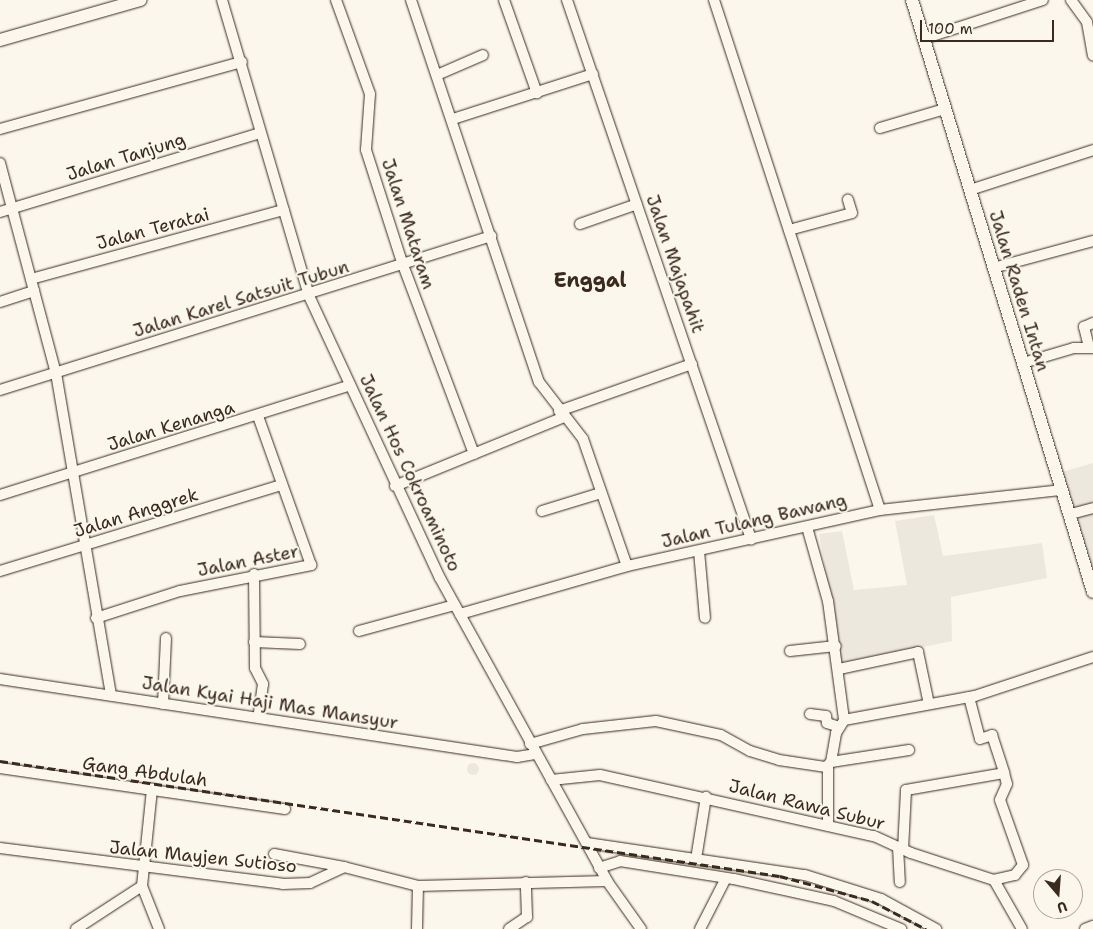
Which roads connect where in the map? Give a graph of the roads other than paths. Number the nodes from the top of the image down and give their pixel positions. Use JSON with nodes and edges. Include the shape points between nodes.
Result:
{"nodes":[{"id":1,"x":140,"y":0,"type":"edge"},
{"id":2,"x":222,"y":0,"type":"edge"},
{"id":3,"x":336,"y":0,"type":"edge"},
{"id":4,"x":411,"y":0,"type":"edge"},
{"id":5,"x":504,"y":0,"type":"edge"},
{"id":6,"x":567,"y":0,"type":"edge"},
{"id":7,"x":714,"y":0,"type":"edge"},
{"id":8,"x":912,"y":0,"type":"edge"},
{"id":9,"x":1043,"y":0,"type":"edge"},
{"id":10,"x":1071,"y":0,"type":"edge"},
{"id":11,"x":923,"y":39,"type":"junction"},
{"id":12,"x":0,"y":40,"type":"edge"},
{"id":13,"x":483,"y":55,"type":"dead end"},
{"id":14,"x":1093,"y":55,"type":"edge"},
{"id":15,"x":242,"y":62,"type":"junction"},
{"id":16,"x":592,"y":74,"type":"junction"},
{"id":17,"x":437,"y":75,"type":"junction"},
{"id":18,"x":537,"y":93,"type":"junction"},
{"id":19,"x":945,"y":109,"type":"junction"},
{"id":20,"x":453,"y":119,"type":"junction"},
{"id":21,"x":0,"y":128,"type":"edge"},
{"id":22,"x":880,"y":128,"type":"dead end"},
{"id":23,"x":260,"y":133,"type":"junction"},
{"id":24,"x":1093,"y":150,"type":"edge"},
{"id":25,"x":0,"y":163,"type":"edge"},
{"id":26,"x":970,"y":190,"type":"junction"},
{"id":27,"x":848,"y":200,"type":"dead end"},
{"id":28,"x":637,"y":204,"type":"junction"},
{"id":29,"x":12,"y":209,"type":"junction"},
{"id":30,"x":284,"y":210,"type":"junction"},
{"id":31,"x":0,"y":212,"type":"edge"},
{"id":32,"x":580,"y":224,"type":"dead end"},
{"id":33,"x":789,"y":230,"type":"junction"},
{"id":34,"x":491,"y":236,"type":"junction"},
{"id":35,"x":1093,"y":241,"type":"edge"},
{"id":36,"x":403,"y":265,"type":"junction"},
{"id":37,"x":994,"y":268,"type":"junction"},
{"id":38,"x":31,"y":279,"type":"junction"},
{"id":39,"x":34,"y":291,"type":"junction"},
{"id":40,"x":309,"y":296,"type":"junction"},
{"id":41,"x":0,"y":302,"type":"edge"},
{"id":42,"x":1093,"y":323,"type":"edge"},
{"id":43,"x":1091,"y":348,"type":"edge"},
{"id":44,"x":1023,"y":363,"type":"junction"},
{"id":45,"x":692,"y":364,"type":"junction"},
{"id":46,"x":56,"y":373,"type":"junction"},
{"id":47,"x":350,"y":385,"type":"junction"},
{"id":48,"x":0,"y":390,"type":"edge"},
{"id":49,"x":562,"y":414,"type":"junction"},
{"id":50,"x":258,"y":416,"type":"junction"},
{"id":51,"x":474,"y":454,"type":"junction"},
{"id":52,"x":73,"y":473,"type":"junction"},
{"id":53,"x":282,"y":485,"type":"junction"},
{"id":54,"x":395,"y":486,"type":"junction"},
{"id":55,"x":1062,"y":490,"type":"junction"},
{"id":56,"x":601,"y":493,"type":"junction"},
{"id":57,"x":0,"y":495,"type":"edge"},
{"id":58,"x":1093,"y":508,"type":"edge"},
{"id":59,"x":880,"y":510,"type":"junction"},
{"id":60,"x":542,"y":511,"type":"dead end"},
{"id":61,"x":1071,"y":514,"type":"junction"},
{"id":62,"x":807,"y":526,"type":"junction"},
{"id":63,"x":751,"y":539,"type":"junction"},
{"id":64,"x":85,"y":547,"type":"junction"},
{"id":65,"x":699,"y":551,"type":"junction"},
{"id":66,"x":626,"y":566,"type":"junction"},
{"id":67,"x":0,"y":571,"type":"edge"},
{"id":68,"x":254,"y":574,"type":"junction"},
{"id":69,"x":1093,"y":592,"type":"edge"},
{"id":70,"x":457,"y":609,"type":"junction"},
{"id":71,"x":96,"y":618,"type":"junction"},
{"id":72,"x":705,"y":618,"type":"dead end"},
{"id":73,"x":359,"y":631,"type":"dead end"},
{"id":74,"x":166,"y":638,"type":"dead end"},
{"id":75,"x":254,"y":642,"type":"junction"},
{"id":76,"x":300,"y":644,"type":"dead end"},
{"id":77,"x":836,"y":646,"type":"junction"},
{"id":78,"x":790,"y":651,"type":"dead end"},
{"id":79,"x":1093,"y":657,"type":"edge"},
{"id":80,"x":839,"y":669,"type":"junction"},
{"id":81,"x":0,"y":679,"type":"edge"},
{"id":82,"x":111,"y":695,"type":"junction"},
{"id":83,"x":969,"y":697,"type":"junction"},
{"id":84,"x":163,"y":704,"type":"junction"},
{"id":85,"x":929,"y":704,"type":"junction"},
{"id":86,"x":810,"y":714,"type":"dead end"},
{"id":87,"x":258,"y":718,"type":"junction"},
{"id":88,"x":841,"y":723,"type":"junction"},
{"id":89,"x":530,"y":744,"type":"junction"},
{"id":90,"x":909,"y":750,"type":"dead end"},
{"id":91,"x":535,"y":754,"type":"junction"},
{"id":92,"x":830,"y":764,"type":"junction"},
{"id":93,"x":0,"y":768,"type":"edge"},
{"id":94,"x":1004,"y":772,"type":"junction"},
{"id":95,"x":551,"y":780,"type":"junction"},
{"id":96,"x":152,"y":789,"type":"junction"},
{"id":97,"x":706,"y":796,"type":"junction"},
{"id":98,"x":285,"y":809,"type":"dead end"},
{"id":99,"x":828,"y":826,"type":"junction"},
{"id":100,"x":587,"y":844,"type":"junction"},
{"id":101,"x":0,"y":848,"type":"edge"},
{"id":102,"x":901,"y":848,"type":"junction"},
{"id":103,"x":697,"y":853,"type":"dead end"},
{"id":104,"x":274,"y":854,"type":"dead end"},
{"id":105,"x":344,"y":867,"type":"junction"},
{"id":106,"x":600,"y":868,"type":"junction"},
{"id":107,"x":143,"y":869,"type":"junction"},
{"id":108,"x":726,"y":878,"type":"junction"},
{"id":109,"x":994,"y":880,"type":"junction"},
{"id":110,"x":607,"y":881,"type":"junction"},
{"id":111,"x":526,"y":882,"type":"junction"},
{"id":112,"x":900,"y":882,"type":"dead end"},
{"id":113,"x":142,"y":886,"type":"junction"},
{"id":114,"x":418,"y":886,"type":"junction"},
{"id":115,"x":1093,"y":926,"type":"edge"},
{"id":116,"x":76,"y":929,"type":"edge"},
{"id":117,"x":159,"y":929,"type":"edge"},
{"id":118,"x":417,"y":929,"type":"edge"},
{"id":119,"x":510,"y":929,"type":"edge"},
{"id":120,"x":641,"y":929,"type":"edge"},
{"id":121,"x":700,"y":929,"type":"edge"},
{"id":122,"x":901,"y":929,"type":"edge"},
{"id":123,"x":936,"y":929,"type":"edge"},
{"id":124,"x":1022,"y":929,"type":"edge"},
{"id":125,"x":1085,"y":929,"type":"edge"}],
"edges":[{"from":1,"to":12,"type":"main road"},
{"from":2,"to":15,"type":"street","name":"Jalan Hos Cokroaminoto"},
{"from":3,"to":36,"type":"street","name":"Jalan Mataram","via":[[370,94],[366,150]]},
{"from":4,"to":17,"type":"street"},
{"from":5,"to":18,"type":"street"},
{"from":6,"to":16,"type":"street","name":"Jalan Majapahit"},
{"from":7,"to":33,"type":"street"},
{"from":8,"to":11,"type":"main road","name":"Jalan Raden Intan"},
{"from":9,"to":11,"type":"street"},
{"from":10,"to":14,"type":"street","via":[[1087,22]]},
{"from":11,"to":19,"type":"main road","name":"Jalan Raden Intan"},
{"from":13,"to":17,"type":"street"},
{"from":15,"to":21,"type":"street"},
{"from":15,"to":23,"type":"street","name":"Jalan Hos Cokroaminoto"},
{"from":16,"to":18,"type":"street"},
{"from":16,"to":28,"type":"street","name":"Jalan Majapahit"},
{"from":17,"to":20,"type":"street"},
{"from":18,"to":20,"type":"street"},
{"from":19,"to":22,"type":"street"},
{"from":19,"to":26,"type":"main road","name":"Jalan Raden Intan"},
{"from":20,"to":34,"type":"street"},
{"from":23,"to":29,"type":"street","name":"Jalan Tanjung"},
{"from":23,"to":30,"type":"street","name":"Jalan Hos Cokroaminoto"},
{"from":24,"to":26,"type":"street"},
{"from":25,"to":29,"type":"street"},
{"from":26,"to":37,"type":"main road","name":"Jalan Raden Intan"},
{"from":27,"to":33,"type":"street","via":[[852,213]]},
{"from":28,"to":32,"type":"street"},
{"from":28,"to":45,"type":"street","name":"Jalan Majapahit"},
{"from":29,"to":31,"type":"street","name":"Jalan Tanjung"},
{"from":29,"to":38,"type":"street"},
{"from":30,"to":38,"type":"street","name":"Jalan Teratai"},
{"from":30,"to":40,"type":"street","name":"Jalan Hos Cokroaminoto"},
{"from":33,"to":59,"type":"street"},
{"from":34,"to":36,"type":"street","name":"Jalan Karel Satsuit Tubun"},
{"from":34,"to":49,"type":"street","via":[[539,382]]},
{"from":35,"to":37,"type":"street"},
{"from":36,"to":40,"type":"street","name":"Jalan Karel Satsuit Tubun"},
{"from":36,"to":51,"type":"street","name":"Jalan Mataram"},
{"from":37,"to":44,"type":"main road","name":"Jalan Raden Intan"},
{"from":38,"to":39,"type":"street"},
{"from":39,"to":41,"type":"street"},
{"from":39,"to":46,"type":"street"},
{"from":40,"to":46,"type":"street","name":"Jalan Karel Satsuit Tubun"},
{"from":40,"to":47,"type":"street","name":"Jalan Hos Cokroaminoto"},
{"from":42,"to":43,"type":"street","via":[[1084,327]]},
{"from":43,"to":44,"type":"street"},
{"from":44,"to":55,"type":"main road","name":"Jalan Raden Intan"},
{"from":45,"to":49,"type":"street"},
{"from":45,"to":63,"type":"street","name":"Jalan Majapahit"},
{"from":46,"to":48,"type":"street","name":"Jalan Karel Satsuit Tubun"},
{"from":46,"to":52,"type":"street"},
{"from":47,"to":50,"type":"street","name":"Jalan Kenanga"},
{"from":47,"to":54,"type":"street","name":"Jalan Hos Cokroaminoto"},
{"from":49,"to":51,"type":"street"},
{"from":49,"to":56,"type":"street","via":[[583,439]]},
{"from":50,"to":52,"type":"street","name":"Jalan Kenanga"},
{"from":50,"to":53,"type":"street","name":"Jalan Aster"},
{"from":51,"to":54,"type":"street"},
{"from":52,"to":57,"type":"street","name":"Jalan Kenanga"},
{"from":52,"to":64,"type":"street"},
{"from":53,"to":64,"type":"street","name":"Jalan Anggrek"},
{"from":53,"to":68,"type":"street","name":"Jalan Aster","via":[[312,563]]},
{"from":54,"to":70,"type":"street","name":"Jalan Hos Cokroaminoto"},
{"from":55,"to":59,"type":"street","name":"Jalan Tulang Bawang"},
{"from":55,"to":61,"type":"main road","name":"Jalan Raden Intan"},
{"from":56,"to":60,"type":"street"},
{"from":56,"to":66,"type":"street"},
{"from":58,"to":61,"type":"street"},
{"from":59,"to":62,"type":"street","name":"Jalan Tulang Bawang"},
{"from":61,"to":69,"type":"main road","name":"Jalan Raden Intan"},
{"from":62,"to":63,"type":"street","name":"Jalan Tulang Bawang"},
{"from":62,"to":77,"type":"street"},
{"from":63,"to":65,"type":"street","name":"Jalan Tulang Bawang"},
{"from":64,"to":67,"type":"street","name":"Jalan Anggrek"},
{"from":64,"to":71,"type":"street"},
{"from":65,"to":66,"type":"street","name":"Jalan Tulang Bawang"},
{"from":65,"to":72,"type":"street"},
{"from":66,"to":70,"type":"street","name":"Jalan Tulang Bawang"},
{"from":68,"to":71,"type":"street","name":"Jalan Aster"},
{"from":68,"to":75,"type":"street"},
{"from":70,"to":73,"type":"street","name":"Jalan Tulang Bawang"},
{"from":70,"to":89,"type":"street","name":"Jalan Hos Cokroaminoto"},
{"from":71,"to":82,"type":"street"},
{"from":74,"to":84,"type":"street"},
{"from":75,"to":76,"type":"street"},
{"from":75,"to":87,"type":"street","via":[[256,675],[263,684]]},
{"from":77,"to":78,"type":"street"},
{"from":77,"to":80,"type":"street"},
{"from":79,"to":83,"type":"street"},
{"from":80,"to":85,"type":"street","via":[[918,652]]},
{"from":80,"to":88,"type":"street"},
{"from":81,"to":82,"type":"street","name":"Jalan Kyai Haji Mas Mansyur"},
{"from":82,"to":84,"type":"street","name":"Jalan Kyai Haji Mas Mansyur"},
{"from":83,"to":85,"type":"street"},
{"from":83,"to":94,"type":"street","via":[[980,739],[992,735]]},
{"from":84,"to":87,"type":"street","name":"Jalan Kyai Haji Mas Mansyur"},
{"from":85,"to":88,"type":"street"},
{"from":86,"to":88,"type":"street","via":[[826,716],[827,723]]},
{"from":87,"to":91,"type":"street","name":"Jalan Kyai Haji Mas Mansyur","via":[[517,757]]},
{"from":88,"to":92,"type":"street"},
{"from":89,"to":91,"type":"street","name":"Jalan Hos Cokroaminoto"},
{"from":89,"to":92,"type":"street","via":[[584,729],[656,721],[721,735],[758,754]]},
{"from":90,"to":92,"type":"street"},
{"from":91,"to":95,"type":"street","name":"Jalan Hos Cokroaminoto"},
{"from":92,"to":99,"type":"street"},
{"from":93,"to":96,"type":"street","name":"Gang Abdulah"},
{"from":94,"to":102,"type":"street","via":[[907,789]]},
{"from":94,"to":109,"type":"street","via":[[1007,784],[1000,800],[1023,867],[1015,875]]},
{"from":95,"to":97,"type":"street","name":"Jalan Rawa Subur","via":[[600,775]]},
{"from":95,"to":100,"type":"street","name":"Jalan Hos Cokroaminoto"},
{"from":96,"to":98,"type":"street","name":"Gang Abdulah"},
{"from":96,"to":107,"type":"street"},
{"from":97,"to":99,"type":"street","name":"Jalan Rawa Subur"},
{"from":97,"to":103,"type":"street"},
{"from":99,"to":102,"type":"street","name":"Jalan Rawa Subur","via":[[874,836]]},
{"from":100,"to":106,"type":"street","name":"Jalan Hos Cokroaminoto"},
{"from":100,"to":123,"type":"street","via":[[805,875],[881,899]]},
{"from":101,"to":107,"type":"street","name":"Jalan Mayjen Sutioso"},
{"from":102,"to":109,"type":"street","name":"Jalan Rawa Subur"},
{"from":102,"to":112,"type":"street"},
{"from":104,"to":105,"type":"street"},
{"from":105,"to":107,"type":"street","name":"Jalan Mayjen Sutioso","via":[[297,885]]},
{"from":105,"to":114,"type":"street"},
{"from":106,"to":108,"type":"street","via":[[620,861]]},
{"from":106,"to":110,"type":"street","name":"Jalan Hos Cokroaminoto"},
{"from":107,"to":113,"type":"street"},
{"from":108,"to":121,"type":"street"},
{"from":108,"to":122,"type":"street","via":[[834,901]]},
{"from":109,"to":124,"type":"street"},
{"from":110,"to":111,"type":"street"},
{"from":110,"to":120,"type":"street","name":"Jalan Hos Cokroaminoto"},
{"from":111,"to":114,"type":"street"},
{"from":111,"to":119,"type":"street","via":[[527,917]]},
{"from":113,"to":116,"type":"street"},
{"from":113,"to":117,"type":"street"},
{"from":114,"to":118,"type":"street"},
{"from":115,"to":125,"type":"street"}]}
